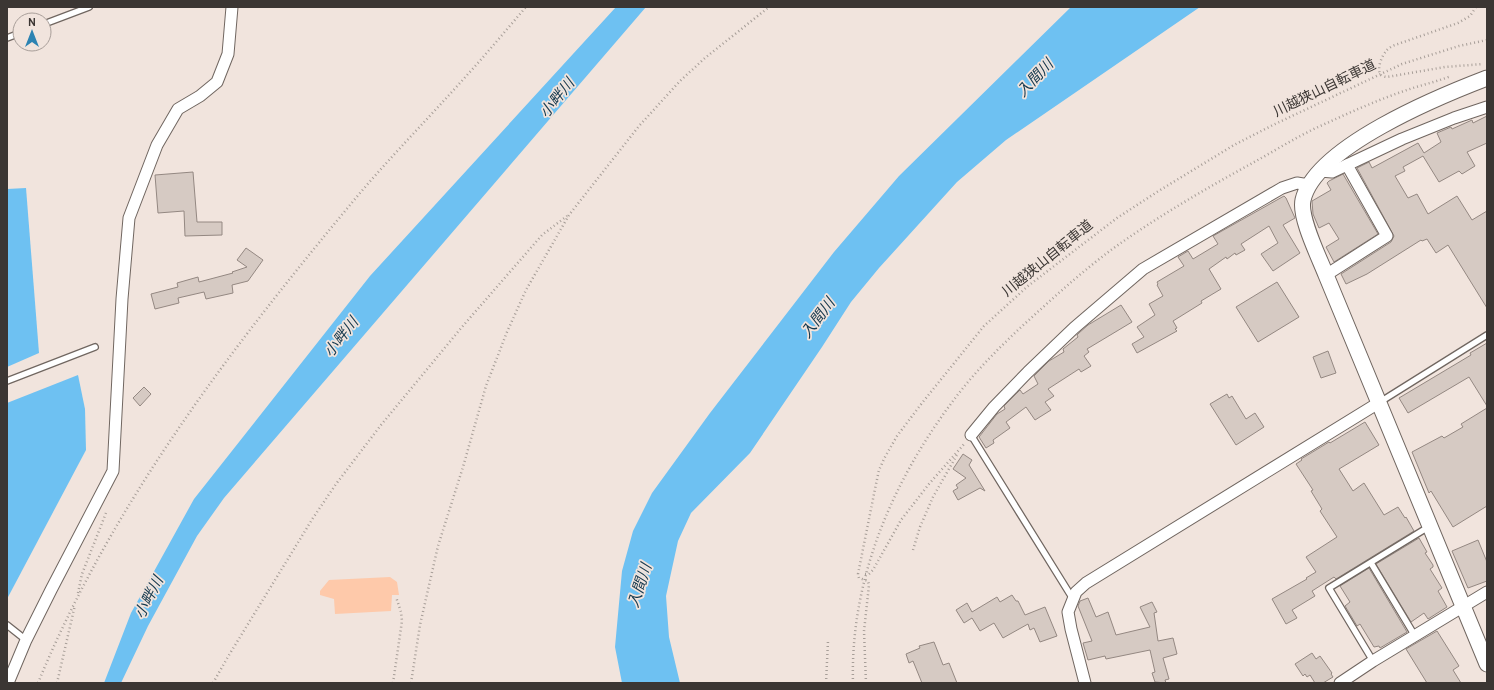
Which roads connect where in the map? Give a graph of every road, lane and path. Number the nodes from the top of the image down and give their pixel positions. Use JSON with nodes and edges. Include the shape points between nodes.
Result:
{"nodes":[{"id":1,"x":89,"y":7,"type":"edge"},
{"id":2,"x":232,"y":7,"type":"edge"},
{"id":3,"x":526,"y":7,"type":"edge"},
{"id":4,"x":769,"y":7,"type":"edge"},
{"id":5,"x":1476,"y":7,"type":"edge"},
{"id":6,"x":52,"y":21,"type":"edge"},
{"id":7,"x":1487,"y":40,"type":"edge"},
{"id":8,"x":1487,"y":64,"type":"edge"},
{"id":9,"x":1380,"y":73,"type":"junction"},
{"id":10,"x":1487,"y":78,"type":"edge"},
{"id":11,"x":1487,"y":107,"type":"edge"},
{"id":12,"x":1347,"y":165,"type":"junction"},
{"id":13,"x":1320,"y":171,"type":"junction"},
{"id":14,"x":1309,"y":185,"type":"junction"},
{"id":15,"x":570,"y":215,"type":"junction"},
{"id":16,"x":1326,"y":275,"type":"junction"},
{"id":17,"x":1487,"y":335,"type":"edge"},
{"id":18,"x":95,"y":347,"type":"dead end"},
{"id":19,"x":7,"y":381,"type":"edge"},
{"id":20,"x":1380,"y":402,"type":"junction"},
{"id":21,"x":971,"y":435,"type":"junction"},
{"id":22,"x":961,"y":448,"type":"junction"},
{"id":23,"x":107,"y":508,"type":"dead end"},
{"id":24,"x":1430,"y":526,"type":"junction"},
{"id":25,"x":913,"y":550,"type":"dead end"},
{"id":26,"x":1371,"y":563,"type":"junction"},
{"id":27,"x":865,"y":574,"type":"dead end"},
{"id":28,"x":864,"y":579,"type":"junction"},
{"id":29,"x":1487,"y":592,"type":"edge"},
{"id":30,"x":396,"y":597,"type":"dead end"},
{"id":31,"x":77,"y":598,"type":"junction"},
{"id":32,"x":1073,"y":598,"type":"junction"},
{"id":33,"x":1463,"y":606,"type":"junction"},
{"id":34,"x":7,"y":625,"type":"edge"},
{"id":35,"x":1414,"y":636,"type":"junction"},
{"id":36,"x":26,"y":640,"type":"junction"},
{"id":37,"x":828,"y":642,"type":"dead end"},
{"id":38,"x":1373,"y":661,"type":"junction"},
{"id":39,"x":1487,"y":664,"type":"edge"},
{"id":40,"x":8,"y":683,"type":"edge"},
{"id":41,"x":38,"y":683,"type":"edge"},
{"id":42,"x":57,"y":683,"type":"edge"},
{"id":43,"x":213,"y":683,"type":"edge"},
{"id":44,"x":393,"y":683,"type":"edge"},
{"id":45,"x":411,"y":683,"type":"edge"},
{"id":46,"x":826,"y":683,"type":"edge"},
{"id":47,"x":852,"y":683,"type":"edge"},
{"id":48,"x":866,"y":683,"type":"edge"},
{"id":49,"x":1085,"y":683,"type":"edge"},
{"id":50,"x":1340,"y":683,"type":"edge"}],
"edges":[{"from":1,"to":6,"type":"lane"},
{"from":2,"to":36,"type":"street","via":[[228,54],[217,82],[178,109],[157,145],[130,218],[122,299],[113,471]]},
{"from":3,"to":31,"type":"path","via":[[350,205],[243,340],[189,412],[135,495]]},
{"from":4,"to":15,"type":"path","via":[[680,81],[639,126]]},
{"from":5,"to":9,"type":"path","via":[[1470,16],[1458,23],[1386,50],[1379,67]]},
{"from":7,"to":9,"type":"path","name":"川越狭山自転車道","via":[[1459,46]]},
{"from":8,"to":9,"type":"path","via":[[1445,67],[1387,77]]},
{"from":9,"to":28,"type":"path","name":"川越狭山自転車道","via":[[1234,145],[1157,192],[1078,247],[1028,286],[984,326],[922,403],[885,457],[876,482],[860,559],[858,574],[859,578]]},
{"from":10,"to":13,"type":"street","via":[[1433,100],[1378,128],[1356,141]]},
{"from":11,"to":12,"type":"street","via":[[1402,139]]},
{"from":12,"to":13,"type":"street","via":[[1332,172]]},
{"from":12,"to":16,"type":"street","via":[[1387,236]]},
{"from":13,"to":14,"type":"street"},
{"from":14,"to":16,"type":"street","via":[[1303,200],[1303,213]]},
{"from":14,"to":21,"type":"street","via":[[1297,183],[1282,188],[1143,269],[1074,328],[1004,397]]},
{"from":15,"to":43,"type":"path","via":[[542,235],[381,425],[313,518]]},
{"from":15,"to":45,"type":"path","via":[[526,290],[486,386],[438,546],[420,625]]},
{"from":16,"to":20,"type":"street"},
{"from":17,"to":20,"type":"lane"},
{"from":18,"to":19,"type":"lane"},
{"from":20,"to":24,"type":"street"},
{"from":20,"to":32,"type":"street","via":[[1086,583]]},
{"from":21,"to":22,"type":"path"},
{"from":21,"to":32,"type":"lane"},
{"from":22,"to":25,"type":"path","via":[[933,497]]},
{"from":22,"to":27,"type":"path","via":[[901,520],[873,570]]},
{"from":23,"to":31,"type":"path","via":[[82,574]]},
{"from":24,"to":26,"type":"lane"},
{"from":24,"to":33,"type":"street"},
{"from":26,"to":35,"type":"lane"},
{"from":26,"to":38,"type":"lane","via":[[1329,588]]},
{"from":28,"to":47,"type":"path","via":[[856,621]]},
{"from":28,"to":48,"type":"path","name":"川越狭山自転車道","via":[[869,585],[864,631]]},
{"from":29,"to":33,"type":"street"},
{"from":30,"to":44,"type":"path","via":[[402,620]]},
{"from":31,"to":41,"type":"path"},
{"from":31,"to":42,"type":"path"},
{"from":32,"to":49,"type":"street","via":[[1068,612]]},
{"from":33,"to":35,"type":"street"},
{"from":33,"to":39,"type":"street"},
{"from":34,"to":36,"type":"lane"},
{"from":35,"to":38,"type":"street"},
{"from":36,"to":40,"type":"street"},
{"from":37,"to":46,"type":"path"},
{"from":38,"to":50,"type":"street"}]}
